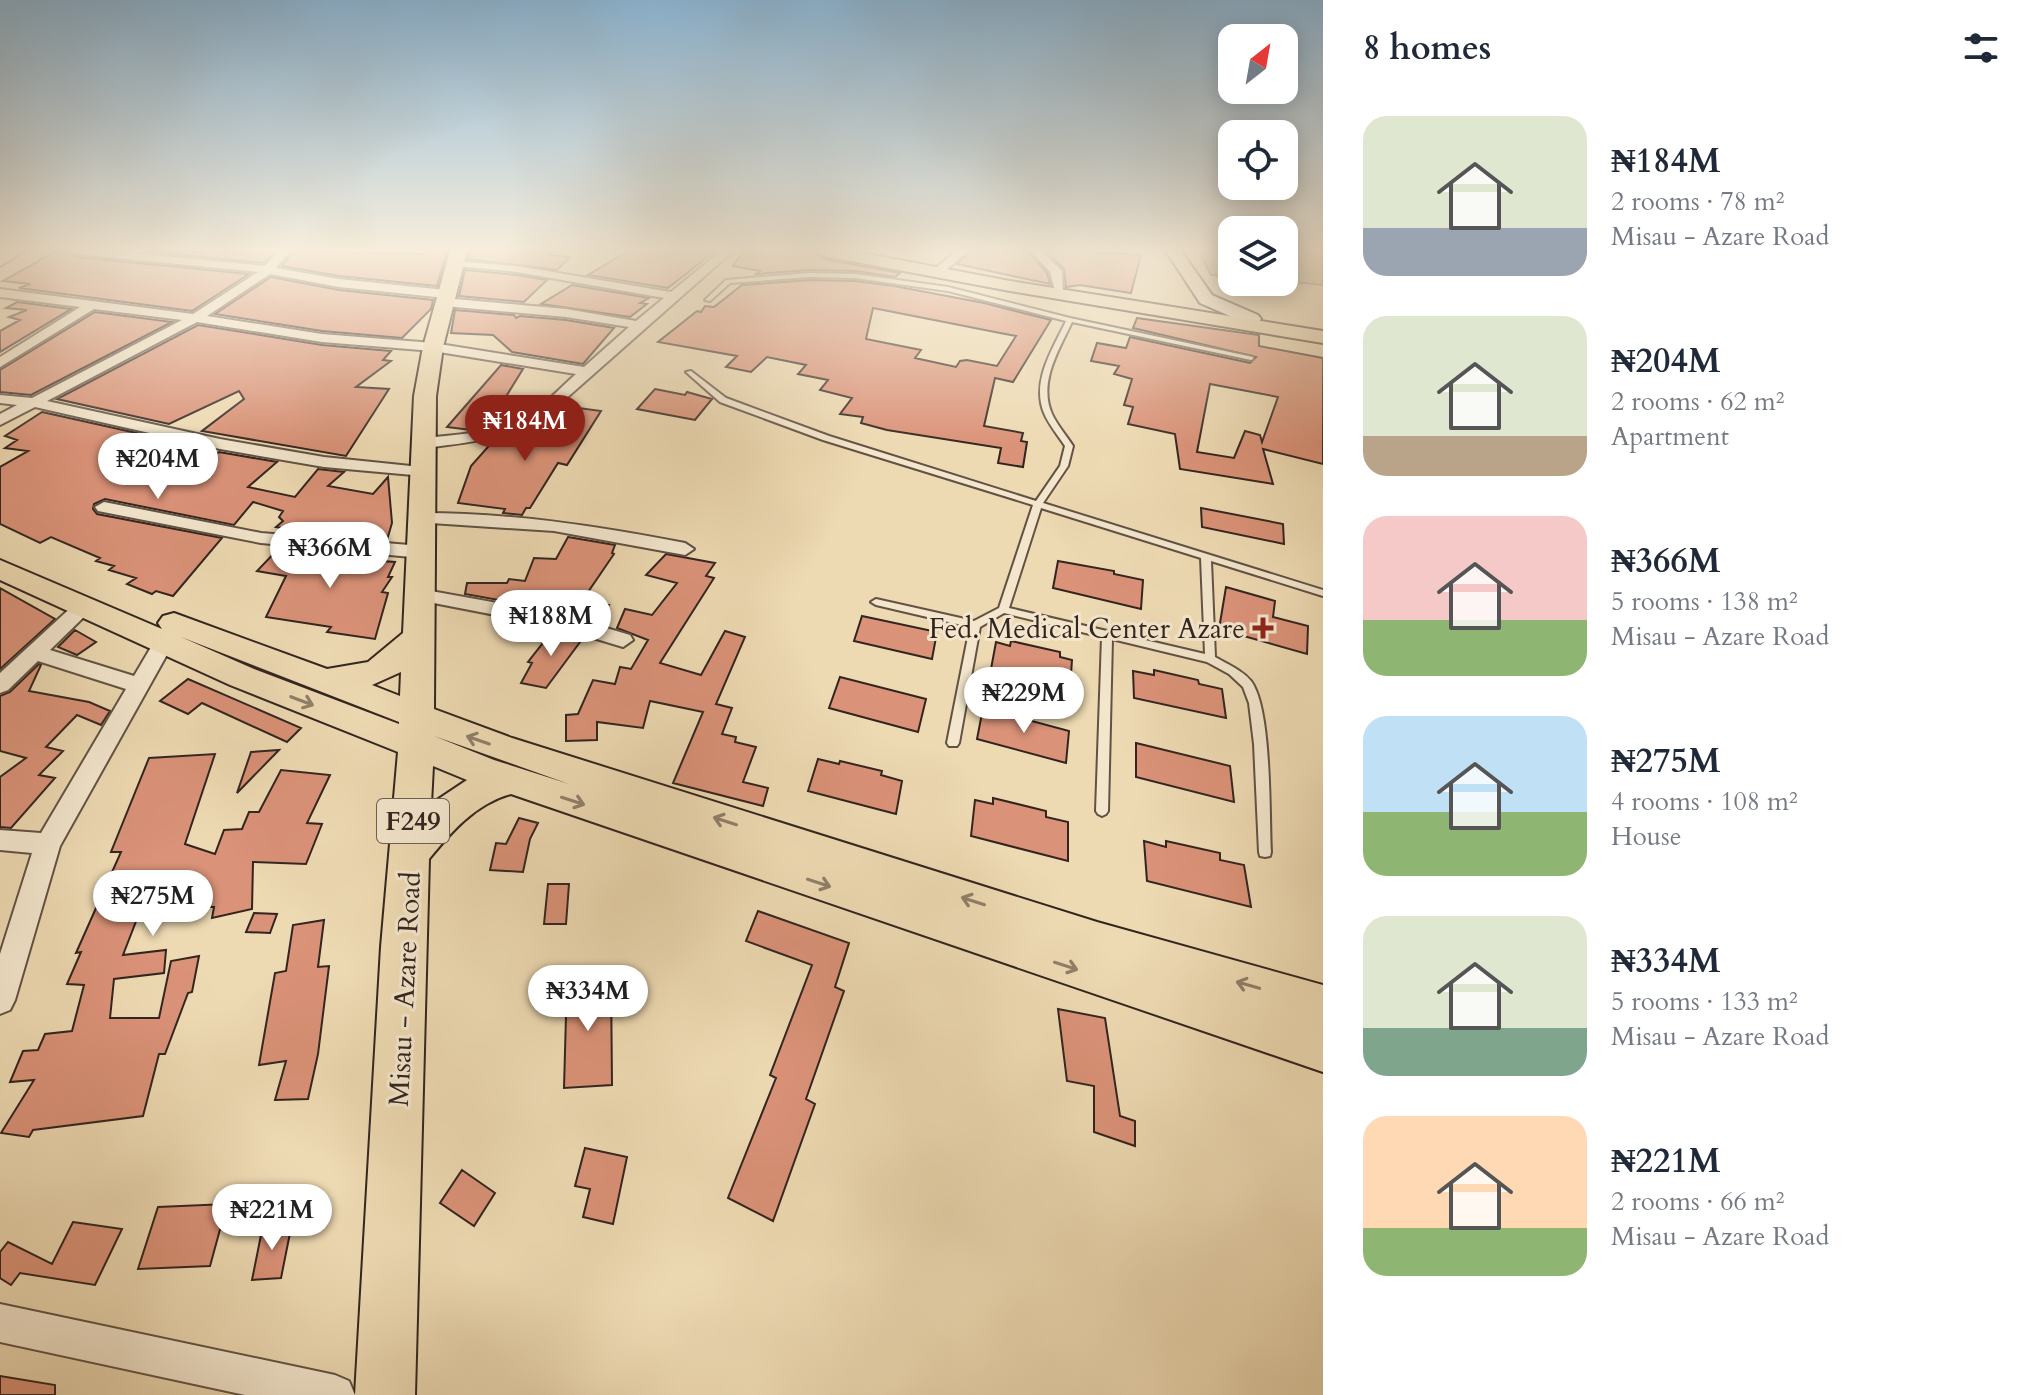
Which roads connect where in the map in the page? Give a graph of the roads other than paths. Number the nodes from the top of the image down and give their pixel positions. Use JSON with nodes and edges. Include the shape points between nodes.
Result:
{"nodes":[{"id":1,"x":74,"y":316,"type":"edge"},
{"id":2,"x":179,"y":316,"type":"edge"},
{"id":3,"x":197,"y":316,"type":"edge"},
{"id":4,"x":441,"y":316,"type":"edge"},
{"id":5,"x":585,"y":316,"type":"edge"},
{"id":6,"x":649,"y":316,"type":"edge"},
{"id":7,"x":1054,"y":316,"type":"edge"},
{"id":8,"x":1195,"y":316,"type":"edge"},
{"id":9,"x":1234,"y":316,"type":"edge"},
{"id":10,"x":1245,"y":316,"type":"edge"},
{"id":11,"x":194,"y":318,"type":"junction"},
{"id":12,"x":1252,"y":319,"type":"junction"},
{"id":13,"x":1070,"y":320,"type":"junction"},
{"id":14,"x":639,"y":325,"type":"junction"},
{"id":15,"x":1323,"y":331,"type":"edge"},
{"id":16,"x":1323,"y":337,"type":"edge"},
{"id":17,"x":433,"y":347,"type":"junction"},
{"id":18,"x":1251,"y":358,"type":"dead end"},
{"id":19,"x":0,"y":363,"type":"edge"},
{"id":20,"x":589,"y":372,"type":"junction"},
{"id":21,"x":689,"y":372,"type":"dead end"},
{"id":22,"x":0,"y":399,"type":"edge"},
{"id":23,"x":32,"y":402,"type":"junction"},
{"id":24,"x":0,"y":420,"type":"edge"},
{"id":25,"x":424,"y":457,"type":"junction"},
{"id":26,"x":1039,"y":503,"type":"junction"},
{"id":27,"x":104,"y":507,"type":"dead end"},
{"id":28,"x":422,"y":535,"type":"junction"},
{"id":29,"x":685,"y":549,"type":"dead end"},
{"id":30,"x":1206,"y":558,"type":"junction"},
{"id":31,"x":2,"y":567,"type":"edge"},
{"id":32,"x":1323,"y":593,"type":"edge"},
{"id":33,"x":420,"y":595,"type":"junction"},
{"id":34,"x":876,"y":602,"type":"dead end"},
{"id":35,"x":84,"y":606,"type":"junction"},
{"id":36,"x":1003,"y":610,"type":"junction"},
{"id":37,"x":975,"y":625,"type":"junction"},
{"id":38,"x":419,"y":635,"type":"junction"},
{"id":39,"x":1107,"y":635,"type":"junction"},
{"id":40,"x":623,"y":640,"type":"dead end"},
{"id":41,"x":164,"y":642,"type":"junction"},
{"id":42,"x":35,"y":653,"type":"junction"},
{"id":43,"x":1210,"y":659,"type":"junction"},
{"id":44,"x":320,"y":680,"type":"junction"},
{"id":45,"x":0,"y":685,"type":"edge"},
{"id":46,"x":139,"y":685,"type":"junction"},
{"id":47,"x":416,"y":732,"type":"junction"},
{"id":48,"x":953,"y":743,"type":"dead end"},
{"id":49,"x":511,"y":780,"type":"junction"},
{"id":50,"x":1102,"y":811,"type":"dead end"},
{"id":51,"x":0,"y":840,"type":"edge"},
{"id":52,"x":48,"y":844,"type":"junction"},
{"id":53,"x":411,"y":852,"type":"junction"},
{"id":54,"x":1265,"y":852,"type":"dead end"},
{"id":55,"x":0,"y":1000,"type":"edge"},
{"id":56,"x":1323,"y":1007,"type":"edge"},
{"id":57,"x":1323,"y":1049,"type":"edge"},
{"id":58,"x":0,"y":1323,"type":"edge"},
{"id":59,"x":335,"y":1395,"type":"edge"},
{"id":60,"x":385,"y":1395,"type":"edge"}],
"edges":[{"from":1,"to":19,"type":"street"},
{"from":2,"to":11,"type":"street"},
{"from":3,"to":11,"type":"street"},
{"from":4,"to":17,"type":"main road","name":"Misau - Azare Road","number":"F249"},
{"from":5,"to":14,"type":"street"},
{"from":6,"to":14,"type":"street"},
{"from":7,"to":13,"type":"lane"},
{"from":8,"to":16,"type":"main road"},
{"from":9,"to":12,"type":"main road"},
{"from":10,"to":12,"type":"street"},
{"from":11,"to":17,"type":"street","via":[[322,338]]},
{"from":11,"to":23,"type":"street"},
{"from":12,"to":15,"type":"main road"},
{"from":13,"to":18,"type":"lane"},
{"from":13,"to":26,"type":"lane","via":[[1042,391],[1047,413],[1069,446],[1067,462]]},
{"from":14,"to":20,"type":"street"},
{"from":17,"to":20,"type":"street"},
{"from":17,"to":25,"type":"main road","name":"Misau - Azare Road","number":"F249"},
{"from":20,"to":25,"type":"street","via":[[511,431]]},
{"from":21,"to":26,"type":"lane","via":[[723,400],[743,408]]},
{"from":22,"to":23,"type":"street"},
{"from":23,"to":24,"type":"street"},
{"from":23,"to":25,"type":"street","via":[[324,462]]},
{"from":25,"to":28,"type":"main road","name":"Misau - Azare Road","number":"F249"},
{"from":26,"to":30,"type":"lane"},
{"from":26,"to":36,"type":"lane"},
{"from":27,"to":28,"type":"street","via":[[261,538]]},
{"from":28,"to":29,"type":"street","via":[[475,517],[532,521]]},
{"from":28,"to":33,"type":"main road","name":"Misau - Azare Road","number":"F249"},
{"from":30,"to":32,"type":"lane"},
{"from":30,"to":43,"type":"lane"},
{"from":31,"to":35,"type":"main road"},
{"from":31,"to":44,"type":"main road","via":[[85,587]]},
{"from":33,"to":38,"type":"main road","name":"Misau - Azare Road","number":"F249"},
{"from":33,"to":40,"type":"street","via":[[559,621]]},
{"from":34,"to":37,"type":"lane"},
{"from":35,"to":41,"type":"main road"},
{"from":35,"to":42,"type":"street"},
{"from":36,"to":37,"type":"lane"},
{"from":36,"to":39,"type":"lane"},
{"from":37,"to":48,"type":"lane"},
{"from":38,"to":44,"type":"main road","via":[[379,672],[365,678]]},
{"from":38,"to":47,"type":"main road","name":"Misau - Azare Road","number":"F249"},
{"from":39,"to":43,"type":"lane"},
{"from":39,"to":50,"type":"lane"},
{"from":41,"to":46,"type":"street"},
{"from":41,"to":47,"type":"main road","one_way":true,"via":[[242,677]]},
{"from":42,"to":45,"type":"street"},
{"from":42,"to":46,"type":"street"},
{"from":43,"to":54,"type":"lane","via":[[1249,686],[1256,709]]},
{"from":44,"to":47,"type":"main road"},
{"from":46,"to":52,"type":"street"},
{"from":47,"to":49,"type":"main road"},
{"from":47,"to":53,"type":"main road","name":"Misau - Azare Road","number":"F249"},
{"from":56,"to":47,"type":"main road","one_way":true},
{"from":49,"to":53,"type":"main road","via":[[492,784],[452,806]]},
{"from":49,"to":57,"type":"main road","one_way":true},
{"from":51,"to":52,"type":"street"},
{"from":52,"to":55,"type":"street"},
{"from":53,"to":60,"type":"main road","name":"Misau - Azare Road","number":"F249"},
{"from":58,"to":59,"type":"street"}]}
